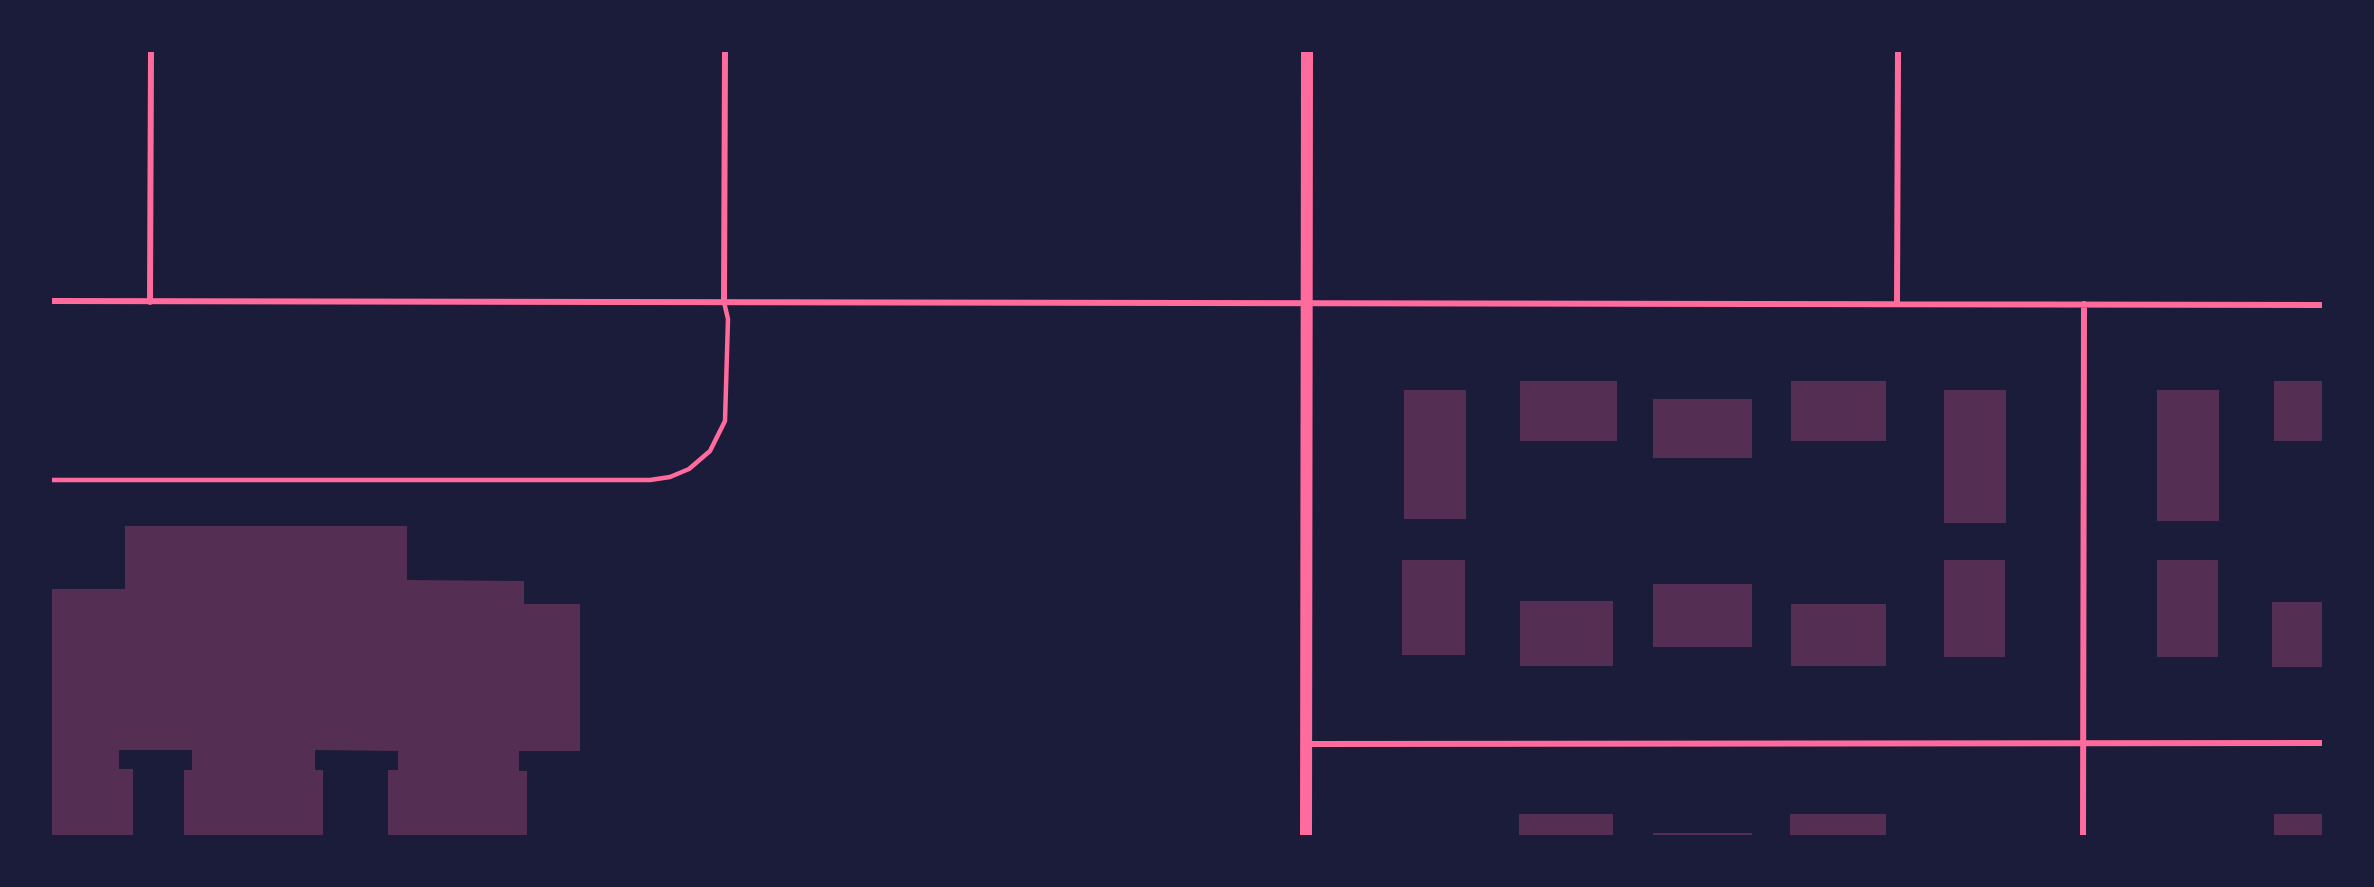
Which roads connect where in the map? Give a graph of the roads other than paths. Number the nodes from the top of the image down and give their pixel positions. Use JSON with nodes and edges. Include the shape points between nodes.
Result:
{"nodes":[{"id":1,"x":152,"y":51,"type":"edge"},
{"id":2,"x":725,"y":51,"type":"edge"},
{"id":3,"x":1307,"y":51,"type":"edge"},
{"id":4,"x":1898,"y":51,"type":"edge"},
{"id":5,"x":51,"y":301,"type":"edge"},
{"id":6,"x":150,"y":302,"type":"junction"},
{"id":7,"x":724,"y":302,"type":"junction"},
{"id":8,"x":1306,"y":303,"type":"junction"},
{"id":9,"x":1897,"y":304,"type":"junction"},
{"id":10,"x":2084,"y":304,"type":"junction"},
{"id":11,"x":2323,"y":304,"type":"edge"},
{"id":12,"x":51,"y":480,"type":"edge"},
{"id":13,"x":2083,"y":743,"type":"junction"},
{"id":14,"x":2323,"y":743,"type":"edge"},
{"id":15,"x":1306,"y":744,"type":"junction"},
{"id":16,"x":1306,"y":836,"type":"edge"},
{"id":17,"x":2083,"y":836,"type":"edge"}],
"edges":[{"from":1,"to":6,"type":"street"},
{"from":2,"to":7,"type":"street"},
{"from":3,"to":8,"type":"main road"},
{"from":4,"to":9,"type":"street"},
{"from":5,"to":6,"type":"street"},
{"from":6,"to":7,"type":"street"},
{"from":7,"to":8,"type":"street"},
{"from":7,"to":12,"type":"lane","via":[[728,319],[725,421],[710,451],[689,469],[670,477]]},
{"from":8,"to":9,"type":"street"},
{"from":8,"to":15,"type":"main road"},
{"from":9,"to":10,"type":"street"},
{"from":10,"to":11,"type":"street"},
{"from":10,"to":13,"type":"street"},
{"from":13,"to":14,"type":"street"},
{"from":13,"to":15,"type":"street"},
{"from":13,"to":17,"type":"street"},
{"from":15,"to":16,"type":"main road"}]}
